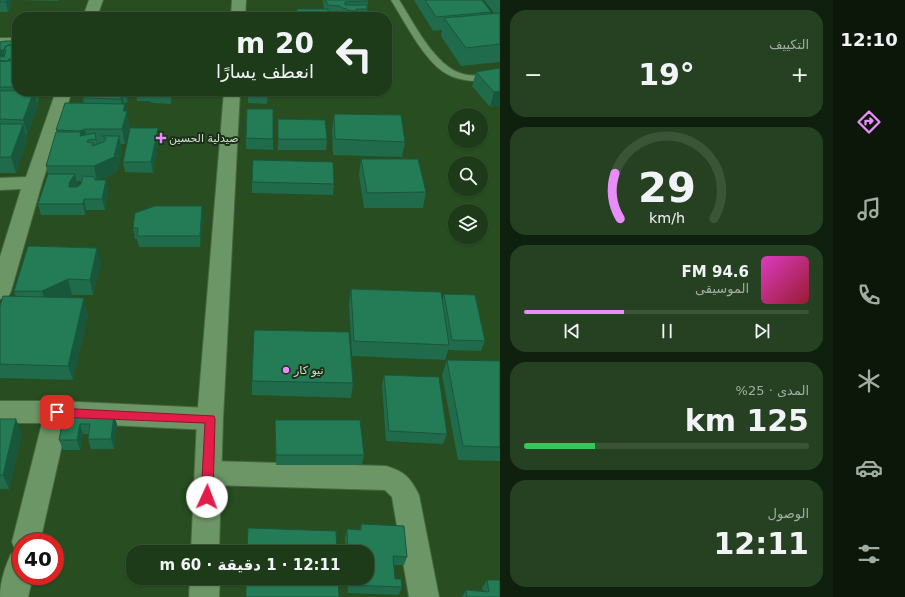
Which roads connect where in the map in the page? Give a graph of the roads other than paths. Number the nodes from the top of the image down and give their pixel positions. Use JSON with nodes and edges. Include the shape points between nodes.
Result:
{"nodes":[{"id":1,"x":96,"y":0,"type":"edge"},
{"id":2,"x":239,"y":0,"type":"edge"},
{"id":3,"x":395,"y":0,"type":"edge"},
{"id":4,"x":92,"y":12,"type":"edge"},
{"id":5,"x":238,"y":12,"type":"edge"},
{"id":6,"x":0,"y":43,"type":"edge"},
{"id":7,"x":12,"y":43,"type":"edge"},
{"id":8,"x":500,"y":76,"type":"edge"},
{"id":9,"x":62,"y":96,"type":"edge"},
{"id":10,"x":232,"y":96,"type":"edge"},
{"id":11,"x":33,"y":183,"type":"junction"},
{"id":12,"x":0,"y":184,"type":"edge"},
{"id":13,"x":0,"y":291,"type":"edge"},
{"id":14,"x":0,"y":412,"type":"edge"},
{"id":15,"x":57,"y":412,"type":"junction"},
{"id":16,"x":210,"y":419,"type":"junction"},
{"id":17,"x":208,"y":472,"type":"junction"},
{"id":18,"x":28,"y":533,"type":"edge"},
{"id":19,"x":205,"y":545,"type":"edge"},
{"id":20,"x":16,"y":585,"type":"edge"},
{"id":21,"x":205,"y":585,"type":"edge"},
{"id":22,"x":13,"y":597,"type":"edge"},
{"id":23,"x":204,"y":597,"type":"edge"},
{"id":24,"x":424,"y":597,"type":"edge"}],
"edges":[{"from":1,"to":4,"type":"street"},
{"from":2,"to":5,"type":"street"},
{"from":3,"to":8,"type":"lane","via":[[432,57],[444,69],[471,79]]},
{"from":6,"to":7,"type":"street"},
{"from":9,"to":11,"type":"street"},
{"from":10,"to":16,"type":"street"},
{"from":11,"to":12,"type":"street"},
{"from":11,"to":13,"type":"street"},
{"from":14,"to":15,"type":"street"},
{"from":15,"to":16,"type":"street"},
{"from":15,"to":18,"type":"street"},
{"from":16,"to":17,"type":"street"},
{"from":17,"to":19,"type":"street"},
{"from":17,"to":24,"type":"street","via":[[386,478],[395,481],[405,495]]},
{"from":20,"to":22,"type":"street"},
{"from":21,"to":23,"type":"street"}]}
